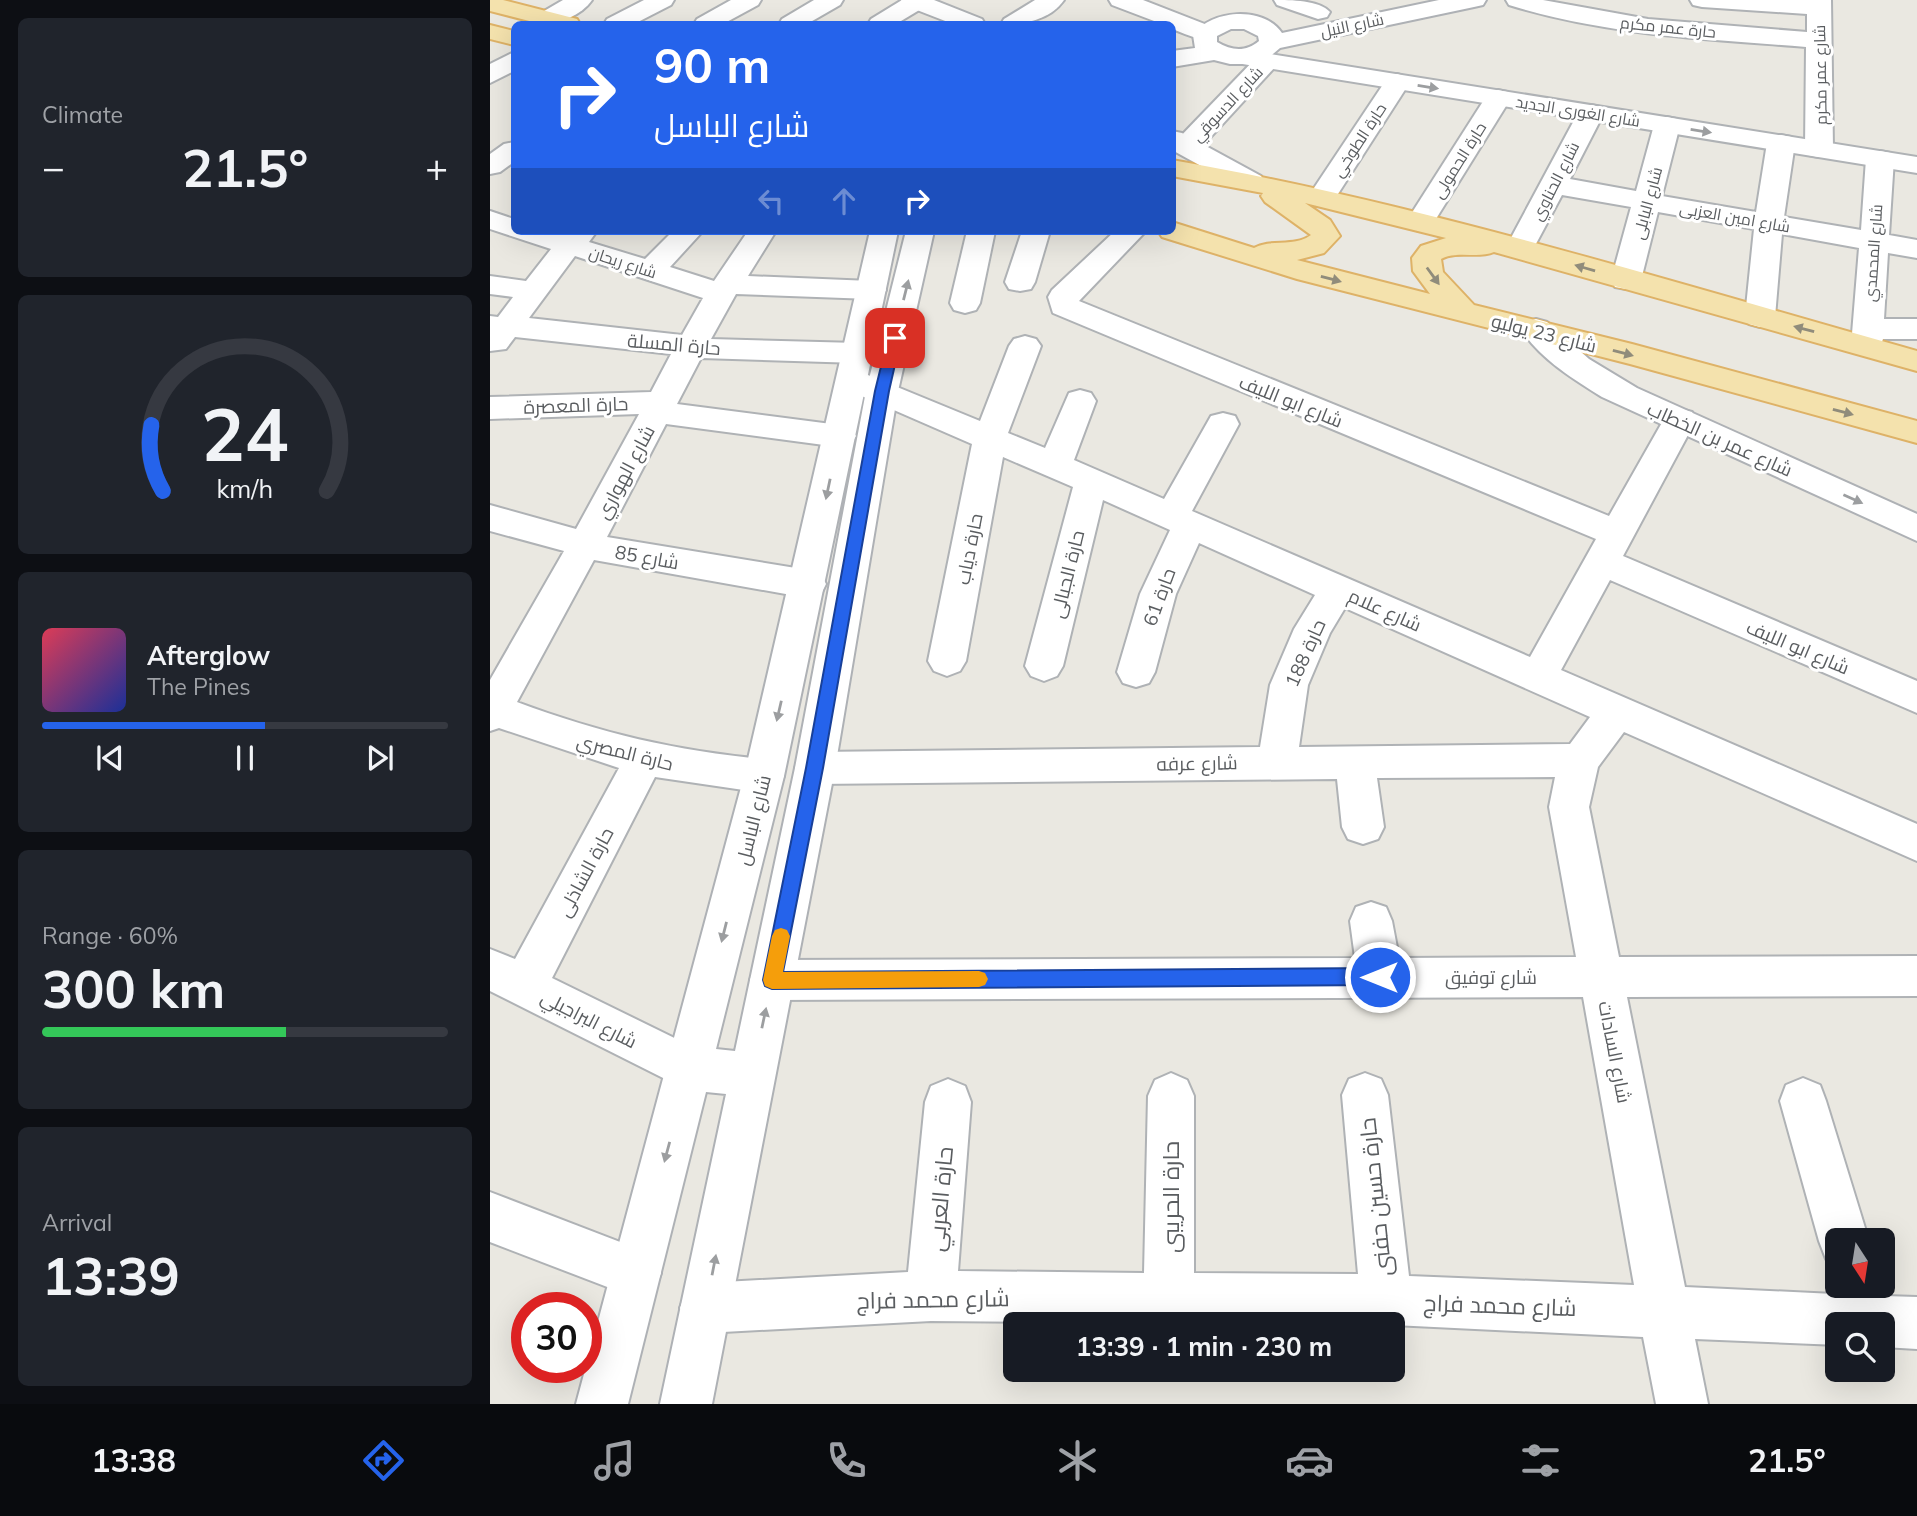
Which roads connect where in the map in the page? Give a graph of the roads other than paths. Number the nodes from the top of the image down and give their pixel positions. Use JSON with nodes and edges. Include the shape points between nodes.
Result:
{"nodes":[{"id":1,"x":580,"y":0,"type":"edge"},
{"id":2,"x":662,"y":0,"type":"edge"},
{"id":3,"x":749,"y":0,"type":"edge"},
{"id":4,"x":831,"y":0,"type":"edge"},
{"id":5,"x":1052,"y":0,"type":"edge"},
{"id":6,"x":1121,"y":0,"type":"edge"},
{"id":7,"x":1286,"y":0,"type":"edge"},
{"id":8,"x":1370,"y":0,"type":"edge"},
{"id":9,"x":1474,"y":0,"type":"edge"},
{"id":10,"x":1518,"y":0,"type":"edge"},
{"id":11,"x":1702,"y":0,"type":"edge"},
{"id":12,"x":915,"y":1,"type":"edge"},
{"id":13,"x":497,"y":3,"type":"edge"},
{"id":14,"x":1819,"y":4,"type":"edge"},
{"id":15,"x":1318,"y":12,"type":"junction"},
{"id":16,"x":555,"y":21,"type":"edge"},
{"id":17,"x":559,"y":21,"type":"edge"},
{"id":18,"x":622,"y":21,"type":"edge"},
{"id":19,"x":711,"y":21,"type":"edge"},
{"id":20,"x":796,"y":21,"type":"edge"},
{"id":21,"x":885,"y":21,"type":"edge"},
{"id":22,"x":965,"y":21,"type":"edge"},
{"id":23,"x":1018,"y":21,"type":"edge"},
{"id":24,"x":1166,"y":21,"type":"edge"},
{"id":25,"x":1176,"y":25,"type":"edge"},
{"id":26,"x":490,"y":32,"type":"edge"},
{"id":27,"x":511,"y":37,"type":"edge"},
{"id":28,"x":1176,"y":40,"type":"edge"},
{"id":29,"x":1819,"y":41,"type":"junction"},
{"id":30,"x":1267,"y":43,"type":"junction"},
{"id":31,"x":1216,"y":44,"type":"junction"},
{"id":32,"x":1176,"y":59,"type":"edge"},
{"id":33,"x":511,"y":62,"type":"edge"},
{"id":34,"x":1335,"y":65,"type":"junction"},
{"id":35,"x":490,"y":75,"type":"edge"},
{"id":36,"x":1397,"y":82,"type":"junction"},
{"id":37,"x":1497,"y":99,"type":"junction"},
{"id":38,"x":1686,"y":103,"type":"dead end"},
{"id":39,"x":1591,"y":113,"type":"junction"},
{"id":40,"x":1667,"y":125,"type":"junction"},
{"id":41,"x":1848,"y":128,"type":"dead end"},
{"id":42,"x":1787,"y":131,"type":"junction"},
{"id":43,"x":1820,"y":136,"type":"junction"},
{"id":44,"x":508,"y":149,"type":"edge"},
{"id":45,"x":1178,"y":151,"type":"edge"},
{"id":46,"x":1880,"y":159,"type":"junction"},
{"id":47,"x":1917,"y":165,"type":"edge"},
{"id":48,"x":490,"y":166,"type":"edge"},
{"id":49,"x":1251,"y":182,"type":"junction"},
{"id":50,"x":1553,"y":186,"type":"junction"},
{"id":51,"x":1322,"y":197,"type":"junction"},
{"id":52,"x":1647,"y":202,"type":"junction"},
{"id":53,"x":490,"y":220,"type":"edge"},
{"id":54,"x":1420,"y":222,"type":"junction"},
{"id":55,"x":1769,"y":223,"type":"junction"},
{"id":56,"x":511,"y":227,"type":"edge"},
{"id":57,"x":1176,"y":232,"type":"edge"},
{"id":58,"x":555,"y":235,"type":"edge"},
{"id":59,"x":685,"y":235,"type":"edge"},
{"id":60,"x":759,"y":235,"type":"edge"},
{"id":61,"x":883,"y":235,"type":"edge"},
{"id":62,"x":918,"y":235,"type":"edge"},
{"id":63,"x":980,"y":235,"type":"edge"},
{"id":64,"x":1036,"y":235,"type":"edge"},
{"id":65,"x":1128,"y":235,"type":"edge"},
{"id":66,"x":576,"y":238,"type":"edge"},
{"id":67,"x":1872,"y":241,"type":"junction"},
{"id":68,"x":1520,"y":249,"type":"junction"},
{"id":69,"x":1917,"y":249,"type":"edge"},
{"id":70,"x":1236,"y":253,"type":"junction"},
{"id":71,"x":650,"y":271,"type":"junction"},
{"id":72,"x":1626,"y":280,"type":"junction"},
{"id":73,"x":1020,"y":282,"type":"dead end"},
{"id":74,"x":490,"y":285,"type":"edge"},
{"id":75,"x":724,"y":289,"type":"junction"},
{"id":76,"x":872,"y":290,"type":"junction"},
{"id":77,"x":534,"y":291,"type":"junction"},
{"id":78,"x":965,"y":303,"type":"dead end"},
{"id":79,"x":1465,"y":314,"type":"junction"},
{"id":80,"x":1760,"y":317,"type":"junction"},
{"id":81,"x":1536,"y":329,"type":"junction"},
{"id":82,"x":1917,"y":329,"type":"edge"},
{"id":83,"x":496,"y":334,"type":"edge"},
{"id":84,"x":1868,"y":338,"type":"junction"},
{"id":85,"x":1025,"y":346,"type":"dead end"},
{"id":86,"x":691,"y":348,"type":"junction"},
{"id":87,"x":1917,"y":360,"type":"edge"},
{"id":88,"x":864,"y":375,"type":"junction"},
{"id":89,"x":1080,"y":401,"type":"dead end"},
{"id":90,"x":660,"y":407,"type":"junction"},
{"id":91,"x":490,"y":408,"type":"edge"},
{"id":92,"x":1680,"y":420,"type":"junction"},
{"id":93,"x":1223,"y":424,"type":"dead end"},
{"id":94,"x":1917,"y":432,"type":"edge"},
{"id":95,"x":839,"y":436,"type":"junction"},
{"id":96,"x":990,"y":438,"type":"junction"},
{"id":97,"x":1055,"y":466,"type":"junction"},
{"id":98,"x":1091,"y":481,"type":"junction"},
{"id":99,"x":490,"y":518,"type":"edge"},
{"id":100,"x":1181,"y":520,"type":"junction"},
{"id":101,"x":1917,"y":528,"type":"edge"},
{"id":102,"x":585,"y":545,"type":"junction"},
{"id":103,"x":1610,"y":548,"type":"junction"},
{"id":104,"x":808,"y":583,"type":"junction"},
{"id":105,"x":1338,"y":589,"type":"junction"},
{"id":106,"x":947,"y":661,"type":"dead end"},
{"id":107,"x":1044,"y":666,"type":"dead end"},
{"id":108,"x":1136,"y":672,"type":"dead end"},
{"id":109,"x":1538,"y":677,"type":"junction"},
{"id":110,"x":1917,"y":698,"type":"edge"},
{"id":111,"x":491,"y":710,"type":"edge"},
{"id":112,"x":1617,"y":712,"type":"junction"},
{"id":113,"x":645,"y":759,"type":"junction"},
{"id":114,"x":1579,"y":760,"type":"junction"},
{"id":115,"x":1277,"y":762,"type":"junction"},
{"id":116,"x":1355,"y":762,"type":"junction"},
{"id":117,"x":815,"y":768,"type":"junction"},
{"id":118,"x":764,"y":776,"type":"junction"},
{"id":119,"x":1363,"y":827,"type":"dead end"},
{"id":120,"x":1917,"y":843,"type":"edge"},
{"id":121,"x":1371,"y":921,"type":"dead end"},
{"id":122,"x":1917,"y":976,"type":"edge"},
{"id":123,"x":507,"y":977,"type":"edge"},
{"id":124,"x":1380,"y":977,"type":"junction"},
{"id":125,"x":1601,"y":977,"type":"junction"},
{"id":126,"x":772,"y":980,"type":"junction"},
{"id":127,"x":689,"y":1069,"type":"junction"},
{"id":128,"x":752,"y":1074,"type":"junction"},
{"id":129,"x":1365,"y":1095,"type":"dead end"},
{"id":130,"x":1171,"y":1096,"type":"dead end"},
{"id":131,"x":1803,"y":1101,"type":"dead end"},
{"id":132,"x":948,"y":1102,"type":"dead end"},
{"id":133,"x":490,"y":1217,"type":"edge"},
{"id":134,"x":1840,"y":1228,"type":"edge"},
{"id":135,"x":636,"y":1273,"type":"junction"},
{"id":136,"x":931,"y":1296,"type":"junction"},
{"id":137,"x":1169,"y":1298,"type":"junction"},
{"id":138,"x":1386,"y":1300,"type":"junction"},
{"id":139,"x":1862,"y":1304,"type":"edge"},
{"id":140,"x":705,"y":1308,"type":"junction"},
{"id":141,"x":1665,"y":1312,"type":"junction"},
{"id":142,"x":1917,"y":1323,"type":"edge"},
{"id":143,"x":602,"y":1404,"type":"edge"},
{"id":144,"x":686,"y":1404,"type":"edge"},
{"id":145,"x":1682,"y":1404,"type":"edge"}],
"edges":[{"from":1,"to":17,"type":"street"},
{"from":2,"to":18,"type":"street"},
{"from":3,"to":19,"type":"street"},
{"from":4,"to":20,"type":"street"},
{"from":5,"to":23,"type":"street"},
{"from":6,"to":24,"type":"street"},
{"from":7,"to":15,"type":"street"},
{"from":8,"to":15,"type":"street","name":"شارع النيل"},
{"from":9,"to":30,"type":"street","name":"شارع النيل"},
{"from":10,"to":29,"type":"street","name":"حارة عمر مكرم","via":[[1648,26]]},
{"from":11,"to":14,"type":"street"},
{"from":12,"to":21,"type":"street"},
{"from":12,"to":22,"type":"street"},
{"from":13,"to":16,"type":"main road"},
{"from":14,"to":29,"type":"street","name":"شارع عمر مكرم"},
{"from":15,"to":30,"type":"street","name":"شارع النيل"},
{"from":25,"to":31,"type":"street"},
{"from":26,"to":27,"type":"main road"},
{"from":28,"to":31,"type":"street"},
{"from":29,"to":43,"type":"street","name":"شارع عمر مكرم"},
{"from":30,"to":31,"type":"street","name":"شارع الغورى الجديد"},
{"from":30,"to":31,"type":"street","via":[[1228,22]]},
{"from":30,"to":34,"type":"street","name":"شارع الغورى الجديد"},
{"from":30,"to":45,"type":"street","name":"شارع الدسوقي"},
{"from":31,"to":32,"type":"street"},
{"from":33,"to":35,"type":"street"},
{"from":34,"to":36,"type":"street","name":"شارع الغورى الجديد"},
{"from":34,"to":38,"type":"street","name":"شارع الغورى الجديد","via":[[1509,77]]},
{"from":36,"to":37,"type":"street","name":"شارع الغورى الجديد","one_way":true},
{"from":36,"to":51,"type":"street","name":"حارة الطوخي"},
{"from":37,"to":39,"type":"street","name":"شارع الغورى الجديد"},
{"from":37,"to":54,"type":"street","name":"حارة الحمولى"},
{"from":39,"to":40,"type":"street","name":"شارع الغورى الجديد"},
{"from":39,"to":50,"type":"street","name":"شارع الحناوي"},
{"from":40,"to":42,"type":"street","name":"شارع الغورى الجديد","one_way":true},
{"from":40,"to":52,"type":"street","name":"شارع البابلى"},
{"from":41,"to":43,"type":"street","name":"شارع الغورى الجديد"},
{"from":42,"to":43,"type":"street","name":"شارع الغورى الجديد"},
{"from":42,"to":55,"type":"street"},
{"from":43,"to":46,"type":"street","name":"شارع الغورى الجديد"},
{"from":44,"to":48,"type":"street"},
{"from":45,"to":49,"type":"main road"},
{"from":46,"to":47,"type":"street","name":"شارع الغورى الجديد"},
{"from":46,"to":67,"type":"street","name":"شارع المحمدي"},
{"from":49,"to":51,"type":"main road"},
{"from":49,"to":70,"type":"main road","via":[[1320,226],[1326,236],[1316,247],[1296,252]]},
{"from":50,"to":52,"type":"street","name":"شارع امين العزبى"},
{"from":50,"to":68,"type":"street","name":"شارع الحناوي"},
{"from":51,"to":54,"type":"main road"},
{"from":52,"to":55,"type":"street","name":"شارع امين العزبى"},
{"from":52,"to":72,"type":"street","name":"شارع البابلى"},
{"from":53,"to":56,"type":"street"},
{"from":54,"to":68,"type":"main road"},
{"from":55,"to":67,"type":"street","name":"شارع امين العزبى"},
{"from":55,"to":80,"type":"street"},
{"from":57,"to":70,"type":"main road","name":"شارع 23 يوليو"},
{"from":58,"to":66,"type":"street","name":"شارع ريحان"},
{"from":59,"to":71,"type":"street"},
{"from":60,"to":75,"type":"street","name":"شارع الهواري"},
{"from":61,"to":76,"type":"street","name":"شارع الباسل"},
{"from":88,"to":62,"type":"street","name":"شارع الباسل","one_way":true},
{"from":63,"to":78,"type":"street"},
{"from":64,"to":73,"type":"street"},
{"from":65,"to":103,"type":"street","name":"شارع ابو الليف","via":[[1063,297],[1064,306]]},
{"from":66,"to":71,"type":"street","name":"شارع ريحان"},
{"from":66,"to":77,"type":"street"},
{"from":67,"to":69,"type":"street","name":"شارع امين العزبى"},
{"from":67,"to":84,"type":"street","name":"شارع المحمدي"},
{"from":72,"to":68,"type":"main road","one_way":true},
{"from":68,"to":79,"type":"main road","one_way":true,"via":[[1446,246],[1427,258],[1432,276]]},
{"from":70,"to":79,"type":"main road","name":"شارع 23 يوليو","one_way":true},
{"from":71,"to":75,"type":"street","name":"شارع ريحان"},
{"from":72,"to":80,"type":"main road"},
{"from":74,"to":77,"type":"street"},
{"from":75,"to":76,"type":"street","name":"شارع ريحان"},
{"from":75,"to":86,"type":"street","name":"شارع الهواري"},
{"from":76,"to":88,"type":"street","name":"شارع الباسل"},
{"from":77,"to":83,"type":"street"},
{"from":79,"to":81,"type":"main road","name":"شارع 23 يوليو"},
{"from":84,"to":80,"type":"main road","one_way":true},
{"from":81,"to":92,"type":"street","name":"شارع عمر بن الخطاب","via":[[1592,378]]},
{"from":81,"to":94,"type":"main road","name":"شارع 23 يوليو","one_way":true},
{"from":82,"to":84,"type":"street"},
{"from":83,"to":86,"type":"street","name":"حارة المسلة"},
{"from":84,"to":87,"type":"main road"},
{"from":85,"to":96,"type":"street","name":"حارة دياب"},
{"from":86,"to":88,"type":"street","name":"حارة المسلة"},
{"from":86,"to":90,"type":"street","name":"شارع الهواري"},
{"from":88,"to":95,"type":"street","name":"شارع الباسل"},
{"from":88,"to":96,"type":"street","name":"شارع علام"},
{"from":88,"to":117,"type":"street","name":"شارع الباسل"},
{"from":89,"to":97,"type":"street"},
{"from":90,"to":91,"type":"street","name":"حارة المعصرة"},
{"from":90,"to":95,"type":"street","name":"حارة المعصرة"},
{"from":90,"to":102,"type":"street","name":"شارع الهواري"},
{"from":92,"to":101,"type":"street","name":"شارع عمر بن الخطاب","one_way":true},
{"from":92,"to":103,"type":"street"},
{"from":93,"to":100,"type":"street","name":"حارة 61"},
{"from":95,"to":104,"type":"street","name":"شارع الباسل","one_way":true},
{"from":96,"to":97,"type":"street","name":"شارع علام"},
{"from":96,"to":106,"type":"street","name":"حارة دياب"},
{"from":97,"to":98,"type":"street","name":"شارع علام"},
{"from":98,"to":100,"type":"street","name":"شارع علام"},
{"from":98,"to":107,"type":"street","name":"حارة الجبالى"},
{"from":99,"to":102,"type":"street","name":"شارع 85"},
{"from":100,"to":105,"type":"street","name":"شارع علام"},
{"from":100,"to":108,"type":"street","name":"حارة 61"},
{"from":102,"to":104,"type":"street","name":"شارع 85"},
{"from":102,"to":111,"type":"street","name":"شارع الهواري"},
{"from":103,"to":109,"type":"street"},
{"from":103,"to":110,"type":"street","name":"شارع ابو الليف"},
{"from":104,"to":118,"type":"street","name":"شارع الباسل","one_way":true},
{"from":105,"to":109,"type":"street","name":"شارع علام"},
{"from":105,"to":115,"type":"street","name":"حارة 188","via":[[1313,629],[1289,685]]},
{"from":109,"to":112,"type":"street","name":"شارع علام"},
{"from":111,"to":113,"type":"street","name":"حارة المصري"},
{"from":112,"to":114,"type":"street","name":"شارع السادات"},
{"from":112,"to":120,"type":"street","name":"شارع علام"},
{"from":113,"to":118,"type":"street","name":"حارة المصري"},
{"from":113,"to":123,"type":"street","name":"حارة الشاذلى"},
{"from":114,"to":116,"type":"street","name":"شارع عرفه"},
{"from":114,"to":125,"type":"street","name":"شارع السادات","via":[[1569,807]]},
{"from":115,"to":116,"type":"street","name":"شارع عرفه"},
{"from":115,"to":117,"type":"street","name":"شارع عرفه"},
{"from":116,"to":119,"type":"street"},
{"from":117,"to":126,"type":"street","name":"شارع الباسل"},
{"from":118,"to":127,"type":"street","name":"شارع الباسل","one_way":true},
{"from":121,"to":124,"type":"street"},
{"from":122,"to":125,"type":"street","name":"شارع توفيق"},
{"from":123,"to":127,"type":"street","name":"شارع البراجيلي"},
{"from":124,"to":125,"type":"street","name":"شارع توفيق"},
{"from":124,"to":126,"type":"street","name":"شارع توفيق"},
{"from":125,"to":141,"type":"street","name":"شارع السادات"},
{"from":128,"to":126,"type":"street","name":"شارع الباسل","one_way":true},
{"from":127,"to":128,"type":"street"},
{"from":127,"to":135,"type":"street","name":"شارع الباسل","one_way":true},
{"from":140,"to":128,"type":"street","name":"شارع الباسل","one_way":true},
{"from":129,"to":138,"type":"street","name":"حارة حسين حفنى"},
{"from":130,"to":137,"type":"street","name":"حارة الحريبى"},
{"from":131,"to":134,"type":"street"},
{"from":132,"to":136,"type":"street","name":"حارة العربي"},
{"from":133,"to":135,"type":"street"},
{"from":135,"to":143,"type":"street","name":"شارع الباسل"},
{"from":136,"to":137,"type":"street","name":"شارع محمد فراج"},
{"from":136,"to":140,"type":"street","name":"شارع محمد فراج"},
{"from":137,"to":138,"type":"street","name":"شارع محمد فراج"},
{"from":138,"to":141,"type":"street","name":"شارع محمد فراج"},
{"from":139,"to":141,"type":"street","name":"شارع محمد فراج"},
{"from":139,"to":142,"type":"street","name":"شارع محمد فراج"},
{"from":140,"to":144,"type":"street","name":"شارع الباسل"},
{"from":141,"to":145,"type":"street","name":"شارع السادات"}]}
